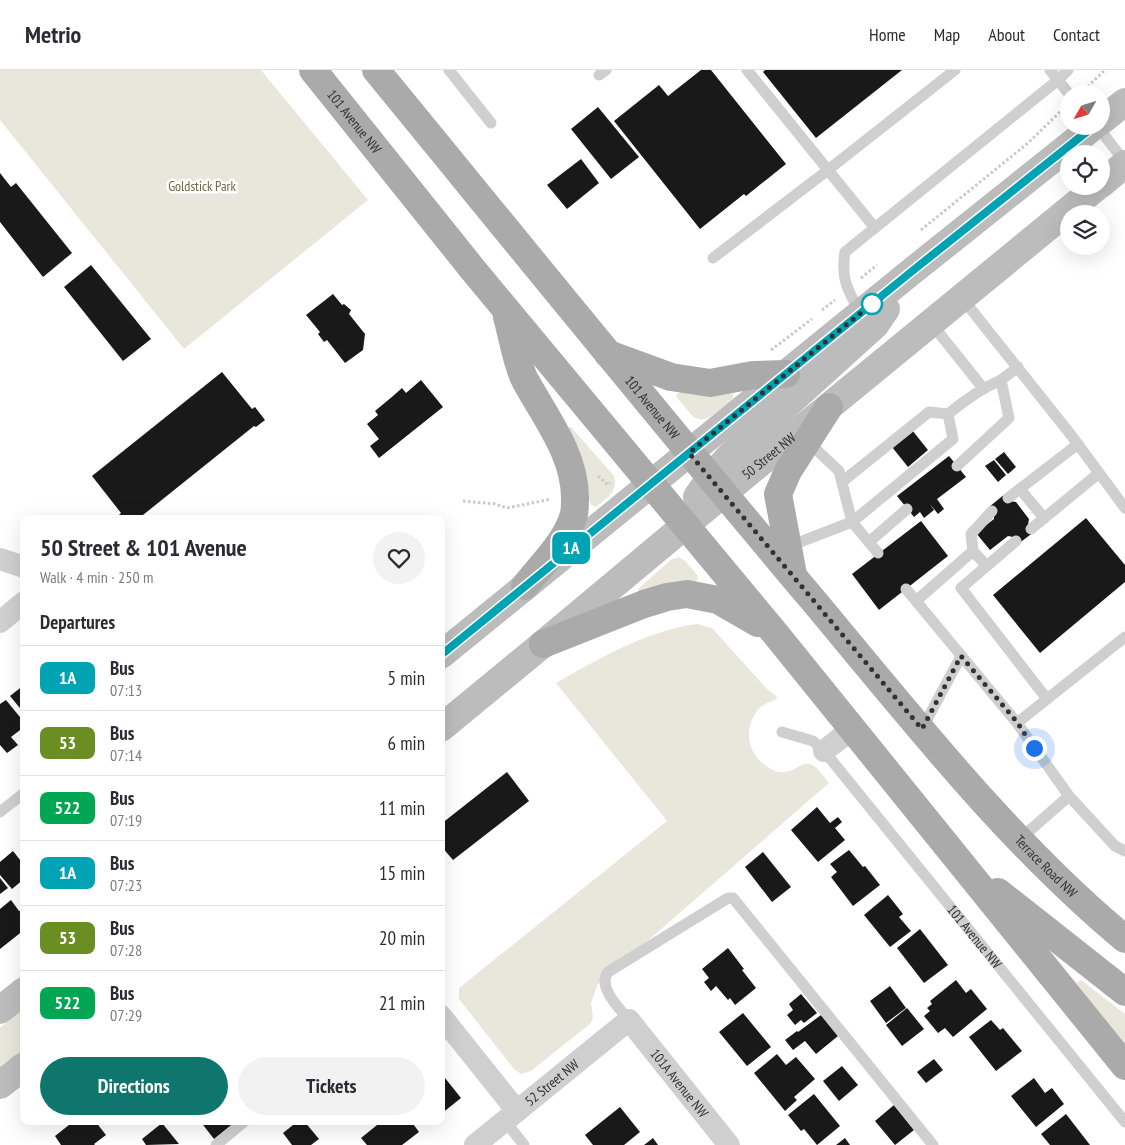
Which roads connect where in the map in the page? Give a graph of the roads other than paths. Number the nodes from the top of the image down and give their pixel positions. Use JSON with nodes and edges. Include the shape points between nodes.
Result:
{"nodes":[{"id":1,"x":312,"y":70,"type":"edge"},
{"id":2,"x":376,"y":70,"type":"edge"},
{"id":3,"x":449,"y":70,"type":"edge"},
{"id":4,"x":747,"y":70,"type":"edge"},
{"id":5,"x":955,"y":70,"type":"edge"},
{"id":6,"x":1050,"y":70,"type":"edge"},
{"id":7,"x":1068,"y":70,"type":"edge"},
{"id":8,"x":1058,"y":80,"type":"junction"},
{"id":9,"x":1062,"y":85,"type":"edge"},
{"id":10,"x":1125,"y":102,"type":"edge"},
{"id":11,"x":1110,"y":114,"type":"edge"},
{"id":12,"x":491,"y":122,"type":"dead end"},
{"id":13,"x":1084,"y":135,"type":"edge"},
{"id":14,"x":1102,"y":135,"type":"edge"},
{"id":15,"x":1125,"y":163,"type":"edge"},
{"id":16,"x":828,"y":170,"type":"junction"},
{"id":17,"x":1110,"y":176,"type":"edge"},
{"id":18,"x":1087,"y":195,"type":"edge"},
{"id":19,"x":875,"y":228,"type":"junction"},
{"id":20,"x":714,"y":258,"type":"dead end"},
{"id":21,"x":911,"y":272,"type":"junction"},
{"id":22,"x":962,"y":298,"type":"junction"},
{"id":23,"x":505,"y":309,"type":"junction"},
{"id":24,"x":860,"y":313,"type":"junction"},
{"id":25,"x":931,"y":323,"type":"junction"},
{"id":26,"x":608,"y":354,"type":"junction"},
{"id":27,"x":1018,"y":368,"type":"junction"},
{"id":28,"x":786,"y":374,"type":"junction"},
{"id":29,"x":1001,"y":380,"type":"junction"},
{"id":30,"x":983,"y":388,"type":"junction"},
{"id":31,"x":829,"y":407,"type":"junction"},
{"id":32,"x":948,"y":414,"type":"junction"},
{"id":33,"x":807,"y":441,"type":"junction"},
{"id":34,"x":1078,"y":444,"type":"junction"},
{"id":35,"x":689,"y":453,"type":"junction"},
{"id":36,"x":957,"y":466,"type":"dead end"},
{"id":37,"x":1099,"y":473,"type":"junction"},
{"id":38,"x":842,"y":482,"type":"junction"},
{"id":39,"x":651,"y":484,"type":"junction"},
{"id":40,"x":717,"y":486,"type":"junction"},
{"id":41,"x":1020,"y":489,"type":"junction"},
{"id":42,"x":1008,"y":498,"type":"dead end"},
{"id":43,"x":1125,"y":508,"type":"edge"},
{"id":44,"x":906,"y":509,"type":"dead end"},
{"id":45,"x":992,"y":511,"type":"dead end"},
{"id":46,"x":1044,"y":518,"type":"junction"},
{"id":47,"x":852,"y":522,"type":"junction"},
{"id":48,"x":686,"y":526,"type":"junction"},
{"id":49,"x":1031,"y":529,"type":"dead end"},
{"id":50,"x":1016,"y":541,"type":"dead end"},
{"id":51,"x":868,"y":542,"type":"junction"},
{"id":52,"x":788,"y":547,"type":"junction"},
{"id":53,"x":973,"y":551,"type":"junction"},
{"id":54,"x":878,"y":553,"type":"dead end"},
{"id":55,"x":0,"y":559,"type":"edge"},
{"id":56,"x":986,"y":565,"type":"junction"},
{"id":57,"x":20,"y":566,"type":"edge"},
{"id":58,"x":793,"y":577,"type":"junction"},
{"id":59,"x":525,"y":586,"type":"junction"},
{"id":60,"x":906,"y":589,"type":"dead end"},
{"id":61,"x":916,"y":601,"type":"junction"},
{"id":62,"x":20,"y":605,"type":"edge"},
{"id":63,"x":0,"y":622,"type":"edge"},
{"id":64,"x":774,"y":632,"type":"junction"},
{"id":65,"x":1125,"y":637,"type":"edge"},
{"id":66,"x":543,"y":644,"type":"junction"},
{"id":67,"x":445,"y":652,"type":"edge"},
{"id":68,"x":961,"y":656,"type":"junction"},
{"id":69,"x":1047,"y":699,"type":"junction"},
{"id":70,"x":1017,"y":722,"type":"junction"},
{"id":71,"x":445,"y":725,"type":"edge"},
{"id":72,"x":852,"y":729,"type":"junction"},
{"id":73,"x":922,"y":729,"type":"junction"},
{"id":74,"x":782,"y":732,"type":"dead end"},
{"id":75,"x":824,"y":751,"type":"junction"},
{"id":76,"x":972,"y":787,"type":"joint"},
{"id":77,"x":20,"y":796,"type":"edge"},
{"id":78,"x":1069,"y":796,"type":"junction"},
{"id":79,"x":0,"y":812,"type":"edge"},
{"id":80,"x":1020,"y":839,"type":"junction"},
{"id":81,"x":1125,"y":851,"type":"edge"},
{"id":82,"x":960,"y":861,"type":"junction"},
{"id":83,"x":1125,"y":939,"type":"edge"},
{"id":84,"x":1125,"y":992,"type":"edge"},
{"id":85,"x":20,"y":994,"type":"edge"},
{"id":86,"x":0,"y":1010,"type":"edge"},
{"id":87,"x":628,"y":1020,"type":"junction"},
{"id":88,"x":445,"y":1022,"type":"edge"},
{"id":89,"x":1125,"y":1066,"type":"edge"},
{"id":90,"x":20,"y":1069,"type":"edge"},
{"id":91,"x":0,"y":1085,"type":"edge"},
{"id":92,"x":511,"y":1116,"type":"junction"},
{"id":93,"x":1125,"y":1122,"type":"edge"},
{"id":94,"x":240,"y":1125,"type":"edge"},
{"id":95,"x":216,"y":1145,"type":"edge"},
{"id":96,"x":475,"y":1145,"type":"edge"},
{"id":97,"x":524,"y":1145,"type":"edge"},
{"id":98,"x":730,"y":1145,"type":"edge"},
{"id":99,"x":933,"y":1145,"type":"edge"}],
"edges":[{"from":1,"to":23,"type":"main road","name":"101 Avenue NW"},
{"from":2,"to":26,"type":"main road","name":"101 Avenue NW"},
{"from":3,"to":12,"type":"lane"},
{"from":4,"to":16,"type":"lane"},
{"from":5,"to":16,"type":"lane"},
{"from":6,"to":8,"type":"lane"},
{"from":7,"to":8,"type":"lane"},
{"from":8,"to":9,"type":"lane"},
{"from":8,"to":19,"type":"lane"},
{"from":10,"to":11,"type":"main road"},
{"from":13,"to":21,"type":"main road"},
{"from":14,"to":15,"type":"lane"},
{"from":15,"to":17,"type":"main road"},
{"from":16,"to":19,"type":"lane"},
{"from":16,"to":20,"type":"lane"},
{"from":18,"to":22,"type":"main road","name":"50 Street NW"},
{"from":19,"to":24,"type":"lane","via":[[845,252],[842,270]]},
{"from":21,"to":24,"type":"main road"},
{"from":21,"to":40,"type":"main road","via":[[875,325],[730,456]]},
{"from":22,"to":25,"type":"main road","name":"50 Street NW"},
{"from":22,"to":27,"type":"lane"},
{"from":23,"to":39,"type":"main road","name":"101 Avenue NW"},
{"from":23,"to":59,"type":"main road","via":[[524,378],[562,446],[575,490],[574,513],[565,535]]},
{"from":24,"to":28,"type":"main road"},
{"from":25,"to":30,"type":"lane"},
{"from":25,"to":31,"type":"main road","name":"50 Street NW"},
{"from":26,"to":28,"type":"main road","via":[[670,377],[710,383],[753,374]]},
{"from":26,"to":35,"type":"main road","name":"101 Avenue NW"},
{"from":27,"to":29,"type":"lane"},
{"from":27,"to":34,"type":"lane"},
{"from":28,"to":35,"type":"main road"},
{"from":29,"to":30,"type":"lane"},
{"from":29,"to":36,"type":"lane","via":[[1009,418]]},
{"from":30,"to":32,"type":"lane"},
{"from":31,"to":33,"type":"main road"},
{"from":31,"to":40,"type":"main road","name":"50 Street NW"},
{"from":32,"to":38,"type":"lane","via":[[929,412]]},
{"from":32,"to":47,"type":"lane","via":[[953,439]]},
{"from":33,"to":38,"type":"lane","via":[[839,471]]},
{"from":33,"to":52,"type":"main road","via":[[778,494]]},
{"from":34,"to":37,"type":"lane"},
{"from":34,"to":41,"type":"lane"},
{"from":35,"to":39,"type":"main road"},
{"from":35,"to":40,"type":"main road","name":"101 Avenue NW"},
{"from":37,"to":43,"type":"lane"},
{"from":37,"to":46,"type":"lane"},
{"from":38,"to":47,"type":"lane"},
{"from":39,"to":48,"type":"main road","name":"101 Avenue NW"},
{"from":39,"to":59,"type":"main road"},
{"from":40,"to":48,"type":"main road","name":"50 Street NW"},
{"from":40,"to":58,"type":"main road","name":"101 Avenue NW"},
{"from":41,"to":42,"type":"lane"},
{"from":41,"to":46,"type":"lane"},
{"from":44,"to":51,"type":"lane"},
{"from":45,"to":53,"type":"lane","via":[[971,534]]},
{"from":46,"to":49,"type":"lane"},
{"from":47,"to":51,"type":"lane"},
{"from":47,"to":52,"type":"lane"},
{"from":48,"to":64,"type":"main road","name":"101 Avenue NW"},
{"from":48,"to":66,"type":"main road","name":"50 Street NW"},
{"from":50,"to":56,"type":"lane"},
{"from":51,"to":54,"type":"lane"},
{"from":52,"to":58,"type":"main road"},
{"from":53,"to":56,"type":"lane"},
{"from":53,"to":61,"type":"lane"},
{"from":55,"to":57,"type":"street"},
{"from":56,"to":69,"type":"lane","via":[[961,588]]},
{"from":58,"to":73,"type":"main road","name":"101 Avenue NW"},
{"from":59,"to":67,"type":"main road"},
{"from":60,"to":61,"type":"lane"},
{"from":61,"to":68,"type":"lane"},
{"from":62,"to":63,"type":"street"},
{"from":64,"to":66,"type":"main road","via":[[718,600],[687,594],[667,596]]},
{"from":64,"to":72,"type":"main road","name":"101 Avenue NW"},
{"from":65,"to":69,"type":"lane"},
{"from":66,"to":71,"type":"main road","name":"50 Street NW"},
{"from":68,"to":70,"type":"lane"},
{"from":68,"to":73,"type":"lane"},
{"from":69,"to":70,"type":"lane"},
{"from":70,"to":78,"type":"lane"},
{"from":72,"to":75,"type":"street"},
{"from":72,"to":82,"type":"main road","name":"101 Avenue NW"},
{"from":73,"to":76,"type":"main road","name":"101 Avenue NW"},
{"from":74,"to":75,"type":"lane","name":"101 Avenue NW","via":[[813,741]]},
{"from":75,"to":93,"type":"lane","name":"101 Avenue NW"},
{"from":76,"to":80,"type":"main road","name":"Terrace Road NW"},
{"from":77,"to":79,"type":"lane"},
{"from":78,"to":80,"type":"lane"},
{"from":78,"to":81,"type":"lane","via":[[1115,846]]},
{"from":80,"to":83,"type":"main road","name":"Terrace Road NW","via":[[1100,919]]},
{"from":82,"to":84,"type":"main road"},
{"from":82,"to":89,"type":"main road"},
{"from":85,"to":86,"type":"main road"},
{"from":87,"to":92,"type":"street","name":"52 Street NW"},
{"from":87,"to":98,"type":"street","name":"101A Avenue NW"},
{"from":87,"to":99,"type":"lane","via":[[606,990],[604,983],[608,972],[728,898],[733,898]]},
{"from":88,"to":92,"type":"street"},
{"from":90,"to":91,"type":"main road"},
{"from":92,"to":96,"type":"street","name":"52 Street NW"},
{"from":92,"to":97,"type":"lane"},
{"from":94,"to":95,"type":"lane"}]}
